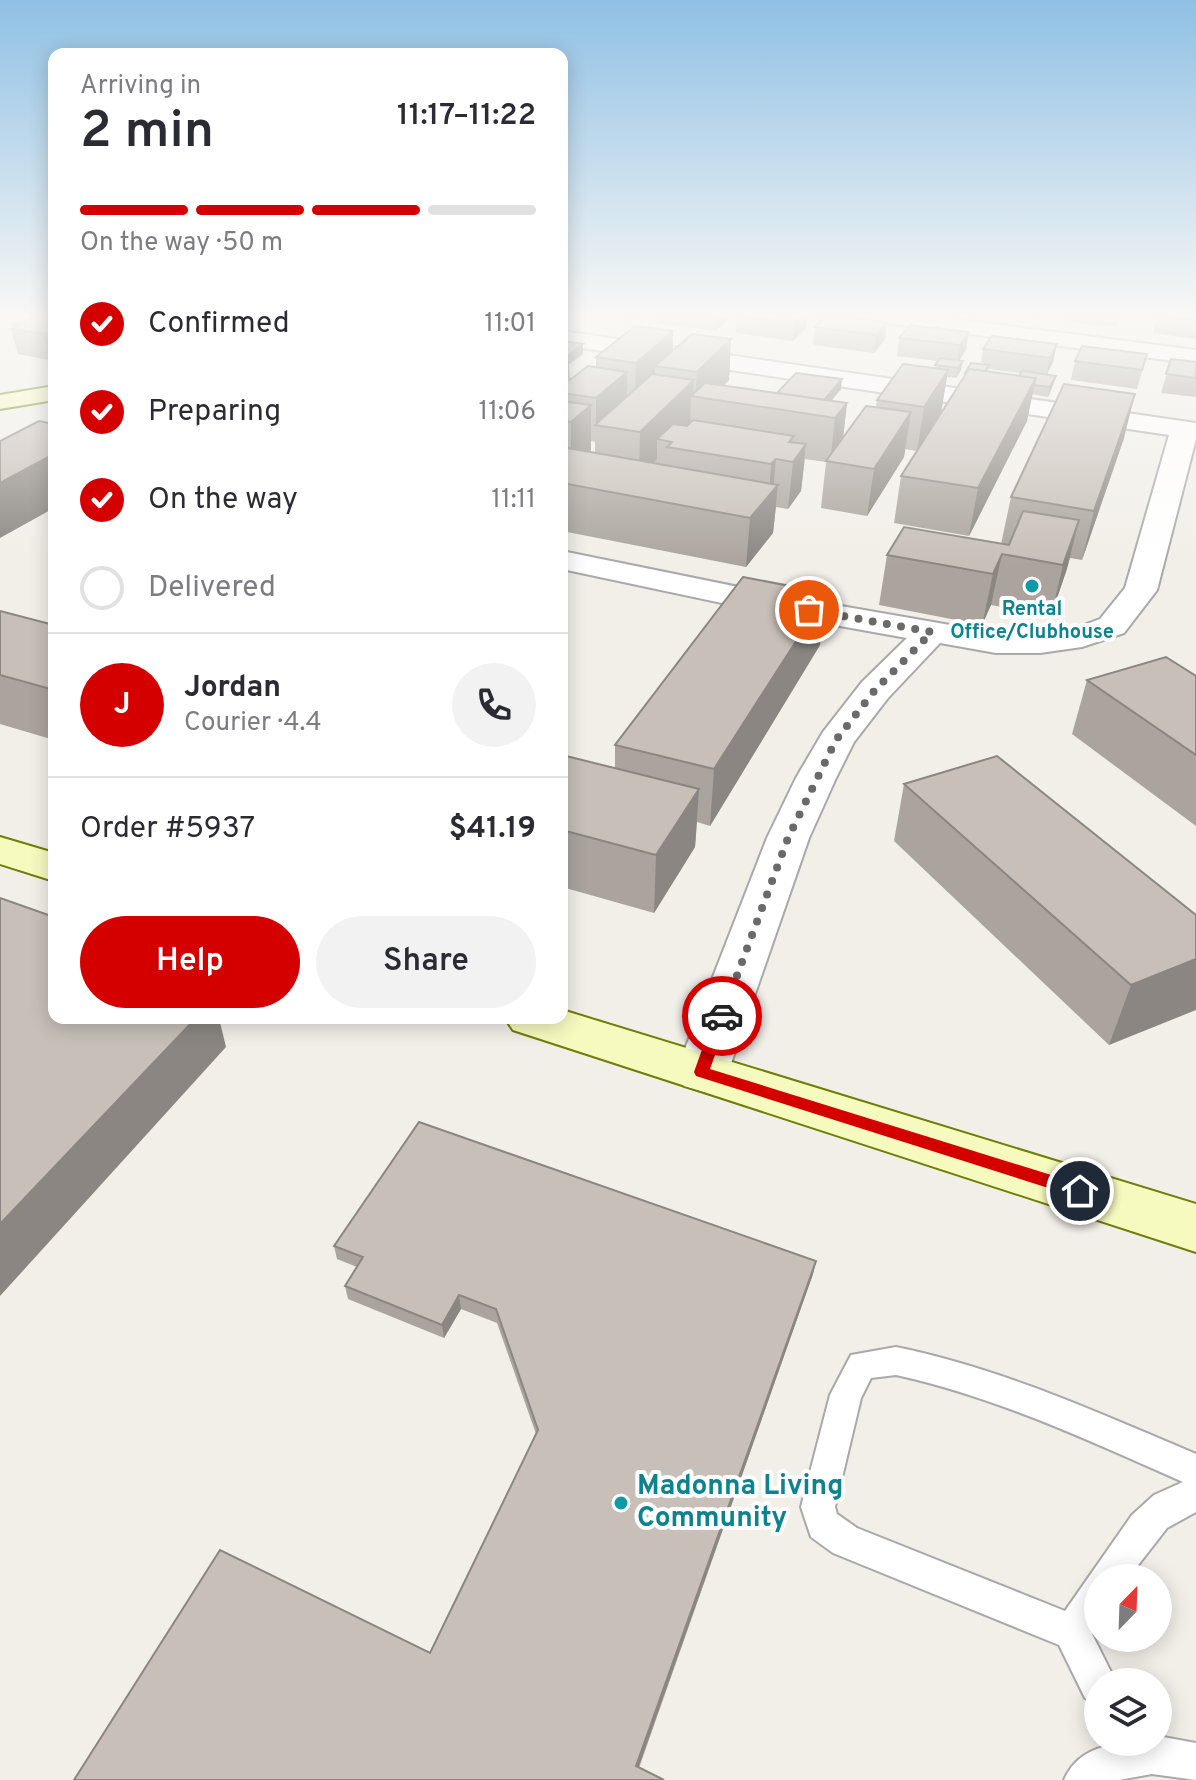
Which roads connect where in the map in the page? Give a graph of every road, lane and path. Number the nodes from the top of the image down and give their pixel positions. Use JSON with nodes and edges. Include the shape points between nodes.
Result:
{"nodes":[{"id":1,"x":24,"y":398,"type":"edge"},
{"id":2,"x":972,"y":398,"type":"edge"},
{"id":3,"x":0,"y":402,"type":"edge"},
{"id":4,"x":1190,"y":430,"type":"edge"},
{"id":5,"x":568,"y":561,"type":"edge"},
{"id":6,"x":932,"y":632,"type":"junction"},
{"id":7,"x":0,"y":850,"type":"edge"},
{"id":8,"x":48,"y":865,"type":"edge"},
{"id":9,"x":549,"y":1024,"type":"edge"},
{"id":10,"x":702,"y":1072,"type":"junction"},
{"id":11,"x":1196,"y":1228,"type":"edge"},
{"id":12,"x":1196,"y":1471,"type":"edge"},
{"id":13,"x":1196,"y":1495,"type":"edge"},
{"id":14,"x":1117,"y":1564,"type":"edge"},
{"id":15,"x":1084,"y":1614,"type":"edge"},
{"id":16,"x":1072,"y":1632,"type":"junction"},
{"id":17,"x":1090,"y":1668,"type":"edge"},
{"id":18,"x":1117,"y":1756,"type":"edge"},
{"id":19,"x":1172,"y":1756,"type":"edge"},
{"id":20,"x":1196,"y":1763,"type":"edge"},
{"id":21,"x":1084,"y":1780,"type":"edge"}],
"edges":[{"from":1,"to":3,"type":"main road"},
{"from":2,"to":4,"type":"street"},
{"from":4,"to":6,"type":"street","via":[[1147,573],[1112,626],[1062,641],[1021,644]]},
{"from":5,"to":6,"type":"street"},
{"from":6,"to":10,"type":"street","via":[[875,690],[836,740],[816,778],[788,838]]},
{"from":7,"to":8,"type":"main road"},
{"from":9,"to":10,"type":"main road"},
{"from":10,"to":11,"type":"main road"},
{"from":12,"to":16,"type":"lane","via":[[1074,1418],[939,1370],[896,1361],[862,1365],[846,1395],[818,1507],[823,1525],[845,1541]]},
{"from":13,"to":14,"type":"lane","via":[[1175,1499],[1143,1525]]},
{"from":15,"to":16,"type":"lane"},
{"from":16,"to":17,"type":"lane"},
{"from":18,"to":21,"type":"lane"},
{"from":19,"to":20,"type":"lane"}]}
